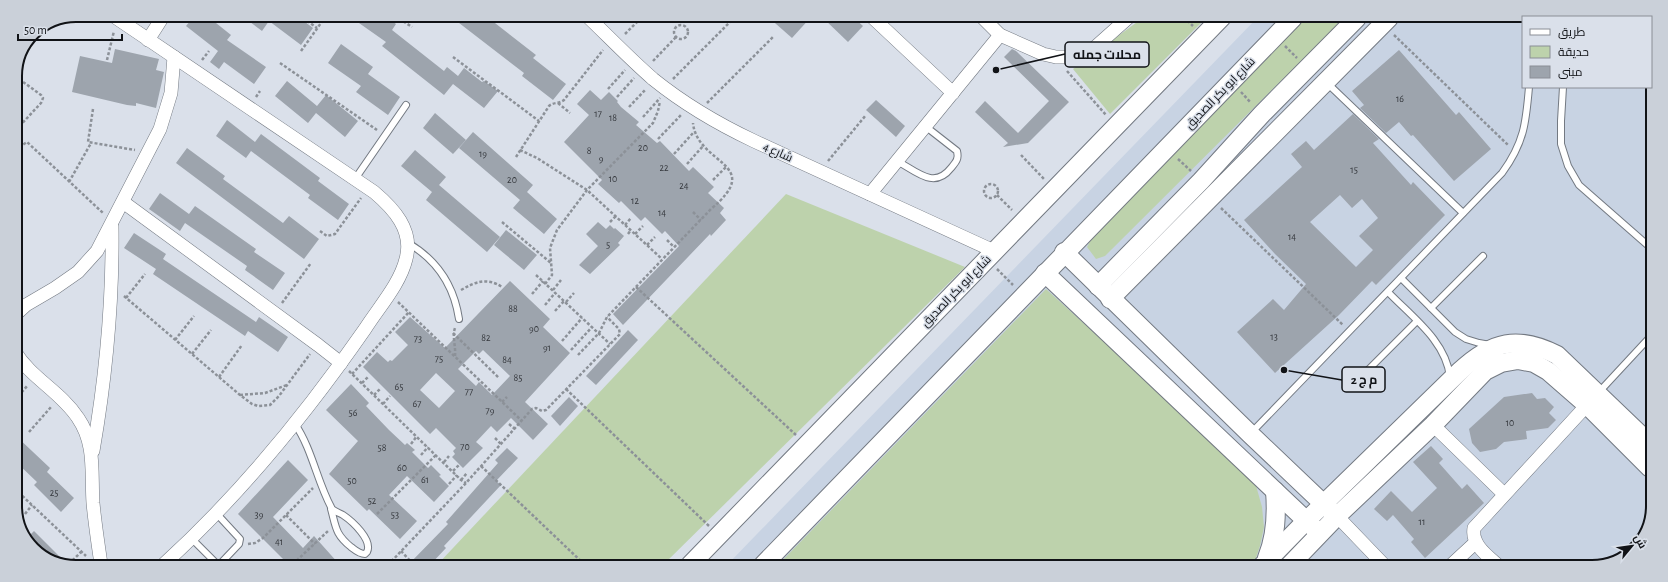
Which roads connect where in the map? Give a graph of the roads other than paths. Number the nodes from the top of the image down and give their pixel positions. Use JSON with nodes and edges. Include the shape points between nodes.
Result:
{"nodes":[{"id":1,"x":122,"y":22,"type":"edge"},
{"id":2,"x":160,"y":22,"type":"edge"},
{"id":3,"x":593,"y":22,"type":"edge"},
{"id":4,"x":877,"y":22,"type":"edge"},
{"id":5,"x":987,"y":22,"type":"edge"},
{"id":6,"x":1123,"y":22,"type":"edge"},
{"id":7,"x":1217,"y":22,"type":"edge"},
{"id":8,"x":1289,"y":22,"type":"edge"},
{"id":9,"x":1353,"y":22,"type":"edge"},
{"id":10,"x":1385,"y":22,"type":"edge"},
{"id":11,"x":1000,"y":35,"type":"junction"},
{"id":12,"x":148,"y":40,"type":"junction"},
{"id":13,"x":174,"y":57,"type":"junction"},
{"id":14,"x":1325,"y":82,"type":"junction"},
{"id":15,"x":1529,"y":88,"type":"edge"},
{"id":16,"x":1563,"y":88,"type":"edge"},
{"id":17,"x":953,"y":93,"type":"junction"},
{"id":18,"x":406,"y":105,"type":"dead end"},
{"id":19,"x":925,"y":126,"type":"junction"},
{"id":20,"x":897,"y":161,"type":"junction"},
{"id":21,"x":355,"y":179,"type":"junction"},
{"id":22,"x":870,"y":194,"type":"junction"},
{"id":23,"x":123,"y":202,"type":"junction"},
{"id":24,"x":1463,"y":213,"type":"junction"},
{"id":25,"x":112,"y":222,"type":"junction"},
{"id":26,"x":408,"y":243,"type":"junction"},
{"id":27,"x":1646,"y":244,"type":"edge"},
{"id":28,"x":1064,"y":252,"type":"junction"},
{"id":29,"x":990,"y":255,"type":"junction"},
{"id":30,"x":1483,"y":256,"type":"dead end"},
{"id":31,"x":1045,"y":273,"type":"junction"},
{"id":32,"x":1401,"y":278,"type":"junction"},
{"id":33,"x":1104,"y":292,"type":"junction"},
{"id":34,"x":1388,"y":292,"type":"junction"},
{"id":35,"x":1431,"y":308,"type":"junction"},
{"id":36,"x":22,"y":309,"type":"edge"},
{"id":37,"x":459,"y":319,"type":"road end"},
{"id":38,"x":1417,"y":321,"type":"junction"},
{"id":39,"x":1646,"y":341,"type":"edge"},
{"id":40,"x":1505,"y":344,"type":"junction"},
{"id":41,"x":22,"y":362,"type":"edge"},
{"id":42,"x":341,"y":363,"type":"junction"},
{"id":43,"x":1366,"y":372,"type":"dead end"},
{"id":44,"x":1450,"y":381,"type":"junction"},
{"id":45,"x":1592,"y":400,"type":"junction"},
{"id":46,"x":295,"y":424,"type":"junction"},
{"id":47,"x":1433,"y":425,"type":"junction"},
{"id":48,"x":1250,"y":434,"type":"junction"},
{"id":49,"x":1639,"y":441,"type":"edge"},
{"id":50,"x":92,"y":456,"type":"junction"},
{"id":51,"x":1646,"y":458,"type":"edge"},
{"id":52,"x":1275,"y":491,"type":"junction"},
{"id":53,"x":1504,"y":494,"type":"junction"},
{"id":54,"x":1324,"y":504,"type":"junction"},
{"id":55,"x":331,"y":509,"type":"junction"},
{"id":56,"x":216,"y":513,"type":"junction"},
{"id":57,"x":1337,"y":516,"type":"junction"},
{"id":58,"x":1306,"y":521,"type":"junction"},
{"id":59,"x":1320,"y":534,"type":"junction"},
{"id":60,"x":192,"y":539,"type":"junction"},
{"id":61,"x":1475,"y":542,"type":"junction"},
{"id":62,"x":96,"y":560,"type":"edge"},
{"id":63,"x":168,"y":560,"type":"edge"},
{"id":64,"x":214,"y":560,"type":"edge"},
{"id":65,"x":222,"y":560,"type":"edge"},
{"id":66,"x":695,"y":560,"type":"edge"},
{"id":67,"x":767,"y":560,"type":"edge"},
{"id":68,"x":1265,"y":560,"type":"edge"},
{"id":69,"x":1267,"y":560,"type":"edge"},
{"id":70,"x":1296,"y":560,"type":"edge"},
{"id":71,"x":1379,"y":560,"type":"edge"},
{"id":72,"x":1456,"y":560,"type":"edge"},
{"id":73,"x":1493,"y":560,"type":"edge"}],
"edges":[{"from":1,"to":12,"type":"street"},
{"from":2,"to":12,"type":"street"},
{"from":3,"to":22,"type":"street","name":"شارع 4","via":[[659,88],[735,132]]},
{"from":4,"to":17,"type":"street"},
{"from":5,"to":11,"type":"street"},
{"from":6,"to":11,"type":"street","via":[[1092,50],[1074,57],[1043,54]]},
{"from":7,"to":29,"type":"street","name":"شارع ابو بكر الصديق"},
{"from":8,"to":28,"type":"street","name":"شارع ابو بكر الصديق"},
{"from":9,"to":33,"type":"street","via":[[1262,114]]},
{"from":10,"to":14,"type":"street"},
{"from":11,"to":17,"type":"street"},
{"from":12,"to":13,"type":"street"},
{"from":13,"to":21,"type":"street"},
{"from":13,"to":23,"type":"street","via":[[172,87],[166,111]]},
{"from":14,"to":24,"type":"lane"},
{"from":14,"to":33,"type":"street","via":[[1210,198]]},
{"from":15,"to":24,"type":"lane","via":[[1524,132],[1516,153],[1502,173]]},
{"from":16,"to":27,"type":"lane","via":[[1561,144],[1568,166],[1579,185]]},
{"from":17,"to":19,"type":"street"},
{"from":18,"to":21,"type":"lane"},
{"from":19,"to":20,"type":"street"},
{"from":19,"to":20,"type":"lane","via":[[957,151],[957,161],[943,177],[935,179],[926,178]]},
{"from":20,"to":22,"type":"street"},
{"from":21,"to":26,"type":"street","via":[[385,201],[396,213],[404,227]]},
{"from":22,"to":29,"type":"street","name":"شارع 4"},
{"from":23,"to":25,"type":"street"},
{"from":23,"to":42,"type":"street"},
{"from":24,"to":32,"type":"lane"},
{"from":25,"to":36,"type":"street","via":[[97,252],[78,272]]},
{"from":25,"to":50,"type":"street","via":[[112,286],[106,363]]},
{"from":26,"to":37,"type":"lane","via":[[432,260],[444,276],[453,294]]},
{"from":26,"to":42,"type":"street","via":[[407,258],[401,272]]},
{"from":28,"to":31,"type":"street","name":"شارع ابو بكر الصديق"},
{"from":28,"to":33,"type":"street"},
{"from":29,"to":66,"type":"street","name":"شارع ابو بكر الصديق"},
{"from":30,"to":35,"type":"lane"},
{"from":31,"to":52,"type":"street"},
{"from":31,"to":67,"type":"street","name":"شارع ابو بكر الصديق"},
{"from":32,"to":34,"type":"lane"},
{"from":32,"to":35,"type":"lane"},
{"from":33,"to":48,"type":"street"},
{"from":34,"to":38,"type":"lane"},
{"from":34,"to":48,"type":"lane"},
{"from":35,"to":40,"type":"lane","via":[[1455,332],[1466,339],[1492,345]]},
{"from":38,"to":43,"type":"lane"},
{"from":38,"to":44,"type":"lane","via":[[1443,352]]},
{"from":39,"to":45,"type":"lane"},
{"from":40,"to":44,"type":"street","via":[[1488,349],[1473,359]]},
{"from":40,"to":45,"type":"street","via":[[1541,346],[1557,355]]},
{"from":41,"to":50,"type":"street","via":[[70,408],[83,426]]},
{"from":42,"to":46,"type":"street"},
{"from":44,"to":54,"type":"street"},
{"from":45,"to":47,"type":"street","via":[[1534,363],[1518,360],[1501,362],[1485,371]]},
{"from":45,"to":49,"type":"street"},
{"from":45,"to":53,"type":"street"},
{"from":46,"to":55,"type":"lane","via":[[304,440]]},
{"from":46,"to":56,"type":"street"},
{"from":47,"to":53,"type":"street"},
{"from":47,"to":57,"type":"street"},
{"from":48,"to":54,"type":"street"},
{"from":49,"to":51,"type":"street"},
{"from":50,"to":62,"type":"street"},
{"from":52,"to":58,"type":"street"},
{"from":52,"to":68,"type":"street","via":[[1274,535]]},
{"from":53,"to":61,"type":"street","via":[[1474,528]]},
{"from":54,"to":57,"type":"street"},
{"from":54,"to":58,"type":"street"},
{"from":55,"to":55,"type":"lane","via":[[349,519],[359,529],[367,541],[368,549],[365,554],[359,553],[336,531]]},
{"from":56,"to":60,"type":"street"},
{"from":56,"to":65,"type":"lane","via":[[238,535],[240,542]]},
{"from":57,"to":59,"type":"street"},
{"from":57,"to":71,"type":"street"},
{"from":58,"to":59,"type":"street"},
{"from":58,"to":69,"type":"street"},
{"from":59,"to":70,"type":"street"},
{"from":60,"to":63,"type":"street"},
{"from":60,"to":64,"type":"lane"},
{"from":61,"to":72,"type":"street"},
{"from":61,"to":73,"type":"street"}]}
